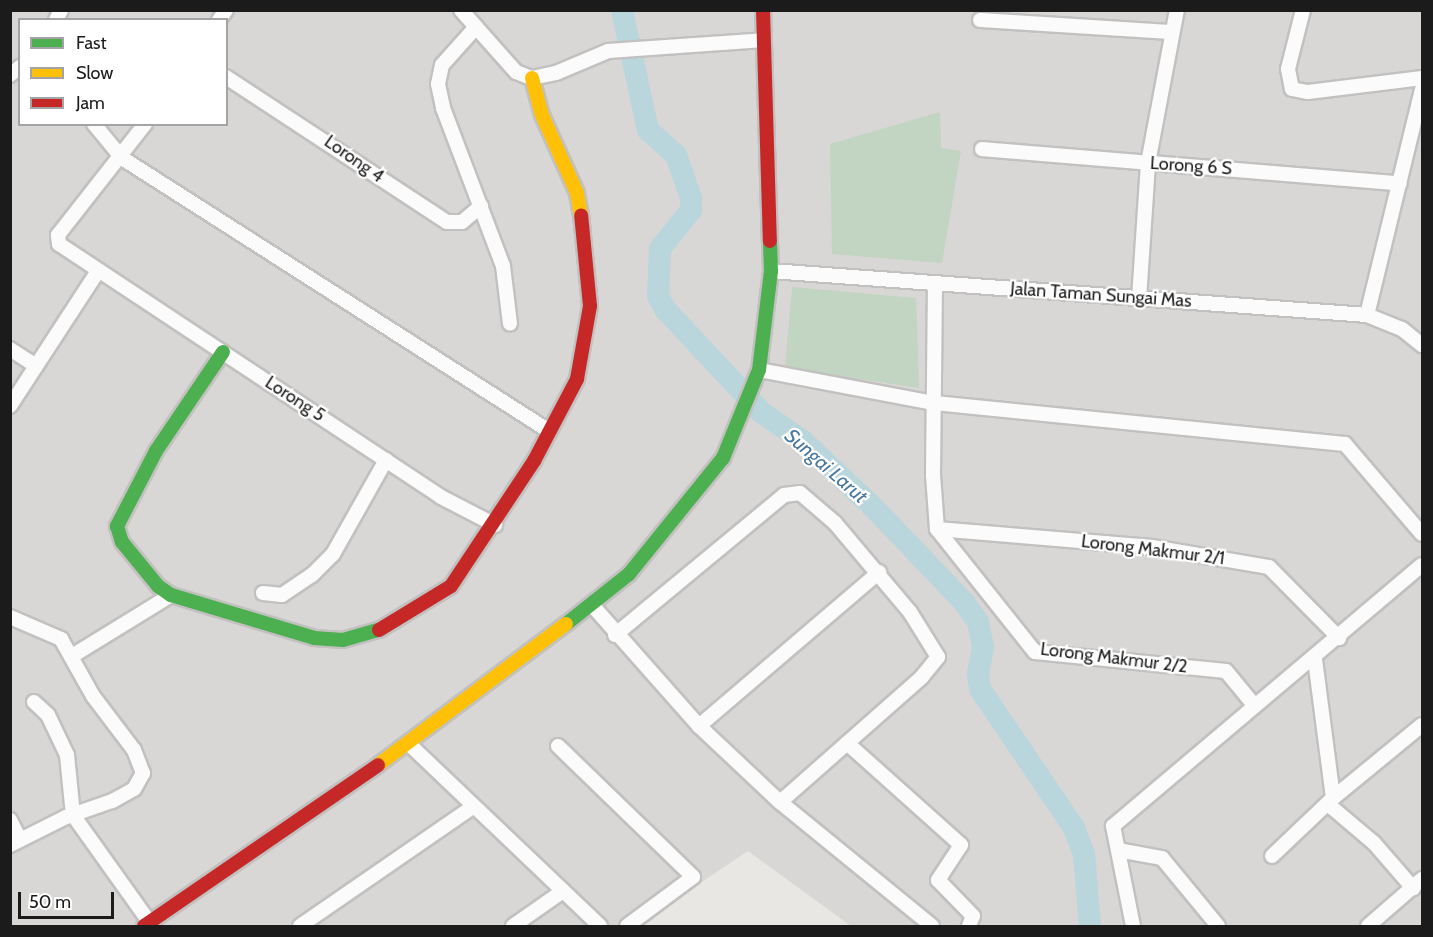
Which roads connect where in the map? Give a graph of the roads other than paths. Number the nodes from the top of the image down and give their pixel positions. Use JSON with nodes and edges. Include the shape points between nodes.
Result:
{"nodes":[{"id":1,"x":461,"y":10,"type":"edge"},
{"id":2,"x":763,"y":10,"type":"edge"},
{"id":3,"x":1177,"y":10,"type":"edge"},
{"id":4,"x":1303,"y":10,"type":"edge"},
{"id":5,"x":1053,"y":16,"type":"edge"},
{"id":6,"x":980,"y":20,"type":"dead end"},
{"id":7,"x":476,"y":27,"type":"junction"},
{"id":8,"x":1171,"y":32,"type":"junction"},
{"id":9,"x":764,"y":40,"type":"junction"},
{"id":10,"x":228,"y":78,"type":"edge"},
{"id":11,"x":532,"y":78,"type":"junction"},
{"id":12,"x":1422,"y":78,"type":"edge"},
{"id":13,"x":1422,"y":90,"type":"edge"},
{"id":14,"x":96,"y":126,"type":"edge"},
{"id":15,"x":144,"y":126,"type":"edge"},
{"id":16,"x":982,"y":149,"type":"dead end"},
{"id":17,"x":122,"y":158,"type":"junction"},
{"id":18,"x":1148,"y":163,"type":"junction"},
{"id":19,"x":1400,"y":183,"type":"junction"},
{"id":20,"x":481,"y":206,"type":"junction"},
{"id":21,"x":98,"y":271,"type":"junction"},
{"id":22,"x":771,"y":271,"type":"junction"},
{"id":23,"x":935,"y":283,"type":"junction"},
{"id":24,"x":1139,"y":299,"type":"junction"},
{"id":25,"x":1367,"y":315,"type":"junction"},
{"id":26,"x":510,"y":324,"type":"dead end"},
{"id":27,"x":1422,"y":345,"type":"edge"},
{"id":28,"x":10,"y":349,"type":"edge"},
{"id":29,"x":223,"y":352,"type":"junction"},
{"id":30,"x":36,"y":366,"type":"junction"},
{"id":31,"x":759,"y":370,"type":"junction"},
{"id":32,"x":934,"y":403,"type":"junction"},
{"id":33,"x":10,"y":406,"type":"edge"},
{"id":34,"x":549,"y":431,"type":"junction"},
{"id":35,"x":386,"y":460,"type":"junction"},
{"id":36,"x":495,"y":525,"type":"junction"},
{"id":37,"x":937,"y":529,"type":"junction"},
{"id":38,"x":1422,"y":534,"type":"edge"},
{"id":39,"x":1422,"y":565,"type":"edge"},
{"id":40,"x":879,"y":572,"type":"junction"},
{"id":41,"x":263,"y":593,"type":"dead end"},
{"id":42,"x":171,"y":596,"type":"junction"},
{"id":43,"x":592,"y":605,"type":"junction"},
{"id":44,"x":10,"y":616,"type":"edge"},
{"id":45,"x":615,"y":635,"type":"junction"},
{"id":46,"x":1339,"y":638,"type":"junction"},
{"id":47,"x":72,"y":656,"type":"junction"},
{"id":48,"x":1315,"y":659,"type":"junction"},
{"id":49,"x":34,"y":702,"type":"dead end"},
{"id":50,"x":1255,"y":706,"type":"junction"},
{"id":51,"x":1422,"y":725,"type":"edge"},
{"id":52,"x":699,"y":726,"type":"junction"},
{"id":53,"x":847,"y":743,"type":"junction"},
{"id":54,"x":409,"y":744,"type":"junction"},
{"id":55,"x":558,"y":746,"type":"dead end"},
{"id":56,"x":1331,"y":801,"type":"junction"},
{"id":57,"x":780,"y":802,"type":"junction"},
{"id":58,"x":474,"y":806,"type":"junction"},
{"id":59,"x":73,"y":815,"type":"junction"},
{"id":60,"x":10,"y":820,"type":"edge"},
{"id":61,"x":15,"y":843,"type":"edge"},
{"id":62,"x":1118,"y":850,"type":"junction"},
{"id":63,"x":1272,"y":856,"type":"dead end"},
{"id":64,"x":1418,"y":884,"type":"edge"},
{"id":65,"x":563,"y":891,"type":"junction"},
{"id":66,"x":147,"y":925,"type":"edge"},
{"id":67,"x":300,"y":927,"type":"edge"},
{"id":68,"x":513,"y":927,"type":"edge"},
{"id":69,"x":600,"y":927,"type":"edge"},
{"id":70,"x":627,"y":927,"type":"edge"},
{"id":71,"x":932,"y":927,"type":"edge"},
{"id":72,"x":969,"y":927,"type":"edge"},
{"id":73,"x":1133,"y":927,"type":"edge"},
{"id":74,"x":1218,"y":927,"type":"edge"},
{"id":75,"x":1368,"y":927,"type":"edge"}],
"edges":[{"from":1,"to":7,"type":"street"},
{"from":2,"to":9,"type":"street"},
{"from":3,"to":8,"type":"street"},
{"from":4,"to":12,"type":"street","via":[[1288,69],[1292,89],[1308,92]]},
{"from":5,"to":6,"type":"street"},
{"from":5,"to":8,"type":"street"},
{"from":7,"to":11,"type":"street","via":[[516,72]]},
{"from":7,"to":20,"type":"street","via":[[442,65],[438,84],[443,108]]},
{"from":8,"to":18,"type":"street"},
{"from":9,"to":11,"type":"street","via":[[608,51],[556,73]]},
{"from":9,"to":22,"type":"street"},
{"from":10,"to":20,"type":"street","name":"Lorong 4","via":[[447,222],[462,222]]},
{"from":11,"to":34,"type":"street","via":[[543,115],[577,193],[585,233],[590,306],[577,379]]},
{"from":13,"to":19,"type":"street"},
{"from":14,"to":17,"type":"street"},
{"from":15,"to":17,"type":"street","name":"Lorong 5"},
{"from":16,"to":18,"type":"street","name":"Lorong 6 S"},
{"from":17,"to":21,"type":"street","name":"Lorong 5","via":[[58,235],[59,244]]},
{"from":17,"to":34,"type":"street"},
{"from":18,"to":19,"type":"street","name":"Lorong 6 S"},
{"from":18,"to":24,"type":"street"},
{"from":19,"to":25,"type":"street"},
{"from":20,"to":26,"type":"street","via":[[503,266]]},
{"from":21,"to":29,"type":"street","name":"Lorong 5"},
{"from":21,"to":30,"type":"street"},
{"from":22,"to":23,"type":"street","name":"Jalan Taman Sungai Mas"},
{"from":22,"to":31,"type":"street"},
{"from":23,"to":24,"type":"street","name":"Jalan Taman Sungai Mas"},
{"from":23,"to":32,"type":"street"},
{"from":24,"to":25,"type":"street","name":"Jalan Taman Sungai Mas"},
{"from":25,"to":27,"type":"street","name":"Jalan Taman Sungai Mas","via":[[1402,329]]},
{"from":28,"to":30,"type":"street"},
{"from":29,"to":35,"type":"street","name":"Lorong 5"},
{"from":29,"to":42,"type":"street","via":[[156,451],[117,526],[123,542],[158,586]]},
{"from":30,"to":33,"type":"street"},
{"from":31,"to":32,"type":"street"},
{"from":31,"to":43,"type":"street","via":[[723,458],[674,524],[629,574]]},
{"from":32,"to":37,"type":"street"},
{"from":32,"to":38,"type":"street","via":[[1345,444]]},
{"from":34,"to":36,"type":"street"},
{"from":35,"to":36,"type":"street","name":"Lorong 5"},
{"from":35,"to":41,"type":"street","via":[[333,554],[312,575],[282,595]]},
{"from":36,"to":42,"type":"street","via":[[452,586],[375,632],[344,640],[314,638]]},
{"from":37,"to":46,"type":"street","name":"Lorong Makmur 2/1","via":[[1152,547],[1269,567]]},
{"from":37,"to":50,"type":"street","name":"Lorong Makmur 2/2","via":[[1035,652],[1226,671]]},
{"from":39,"to":46,"type":"street"},
{"from":40,"to":45,"type":"street","via":[[835,523],[800,493],[784,495]]},
{"from":40,"to":52,"type":"street"},
{"from":40,"to":53,"type":"street","via":[[938,657]]},
{"from":42,"to":47,"type":"street"},
{"from":43,"to":45,"type":"street"},
{"from":43,"to":54,"type":"street"},
{"from":44,"to":47,"type":"street","via":[[61,639]]},
{"from":45,"to":52,"type":"street"},
{"from":46,"to":48,"type":"street"},
{"from":47,"to":59,"type":"street","via":[[93,696],[134,750],[143,773],[134,789]]},
{"from":48,"to":50,"type":"street"},
{"from":48,"to":56,"type":"street"},
{"from":49,"to":59,"type":"street","via":[[48,715],[67,754]]},
{"from":50,"to":62,"type":"street","via":[[1113,826]]},
{"from":51,"to":56,"type":"street"},
{"from":52,"to":57,"type":"street"},
{"from":53,"to":57,"type":"street"},
{"from":53,"to":72,"type":"street","via":[[961,845],[938,880],[970,912],[973,920]]},
{"from":54,"to":58,"type":"street"},
{"from":54,"to":66,"type":"street"},
{"from":55,"to":70,"type":"street","via":[[693,877]]},
{"from":56,"to":63,"type":"street"},
{"from":56,"to":64,"type":"street"},
{"from":57,"to":71,"type":"street"},
{"from":58,"to":65,"type":"street"},
{"from":58,"to":67,"type":"street"},
{"from":59,"to":61,"type":"street"},
{"from":59,"to":66,"type":"street"},
{"from":60,"to":61,"type":"street"},
{"from":62,"to":73,"type":"street"},
{"from":62,"to":74,"type":"street","via":[[1162,858]]},
{"from":64,"to":75,"type":"street"},
{"from":65,"to":68,"type":"street"},
{"from":65,"to":69,"type":"street"}]}
